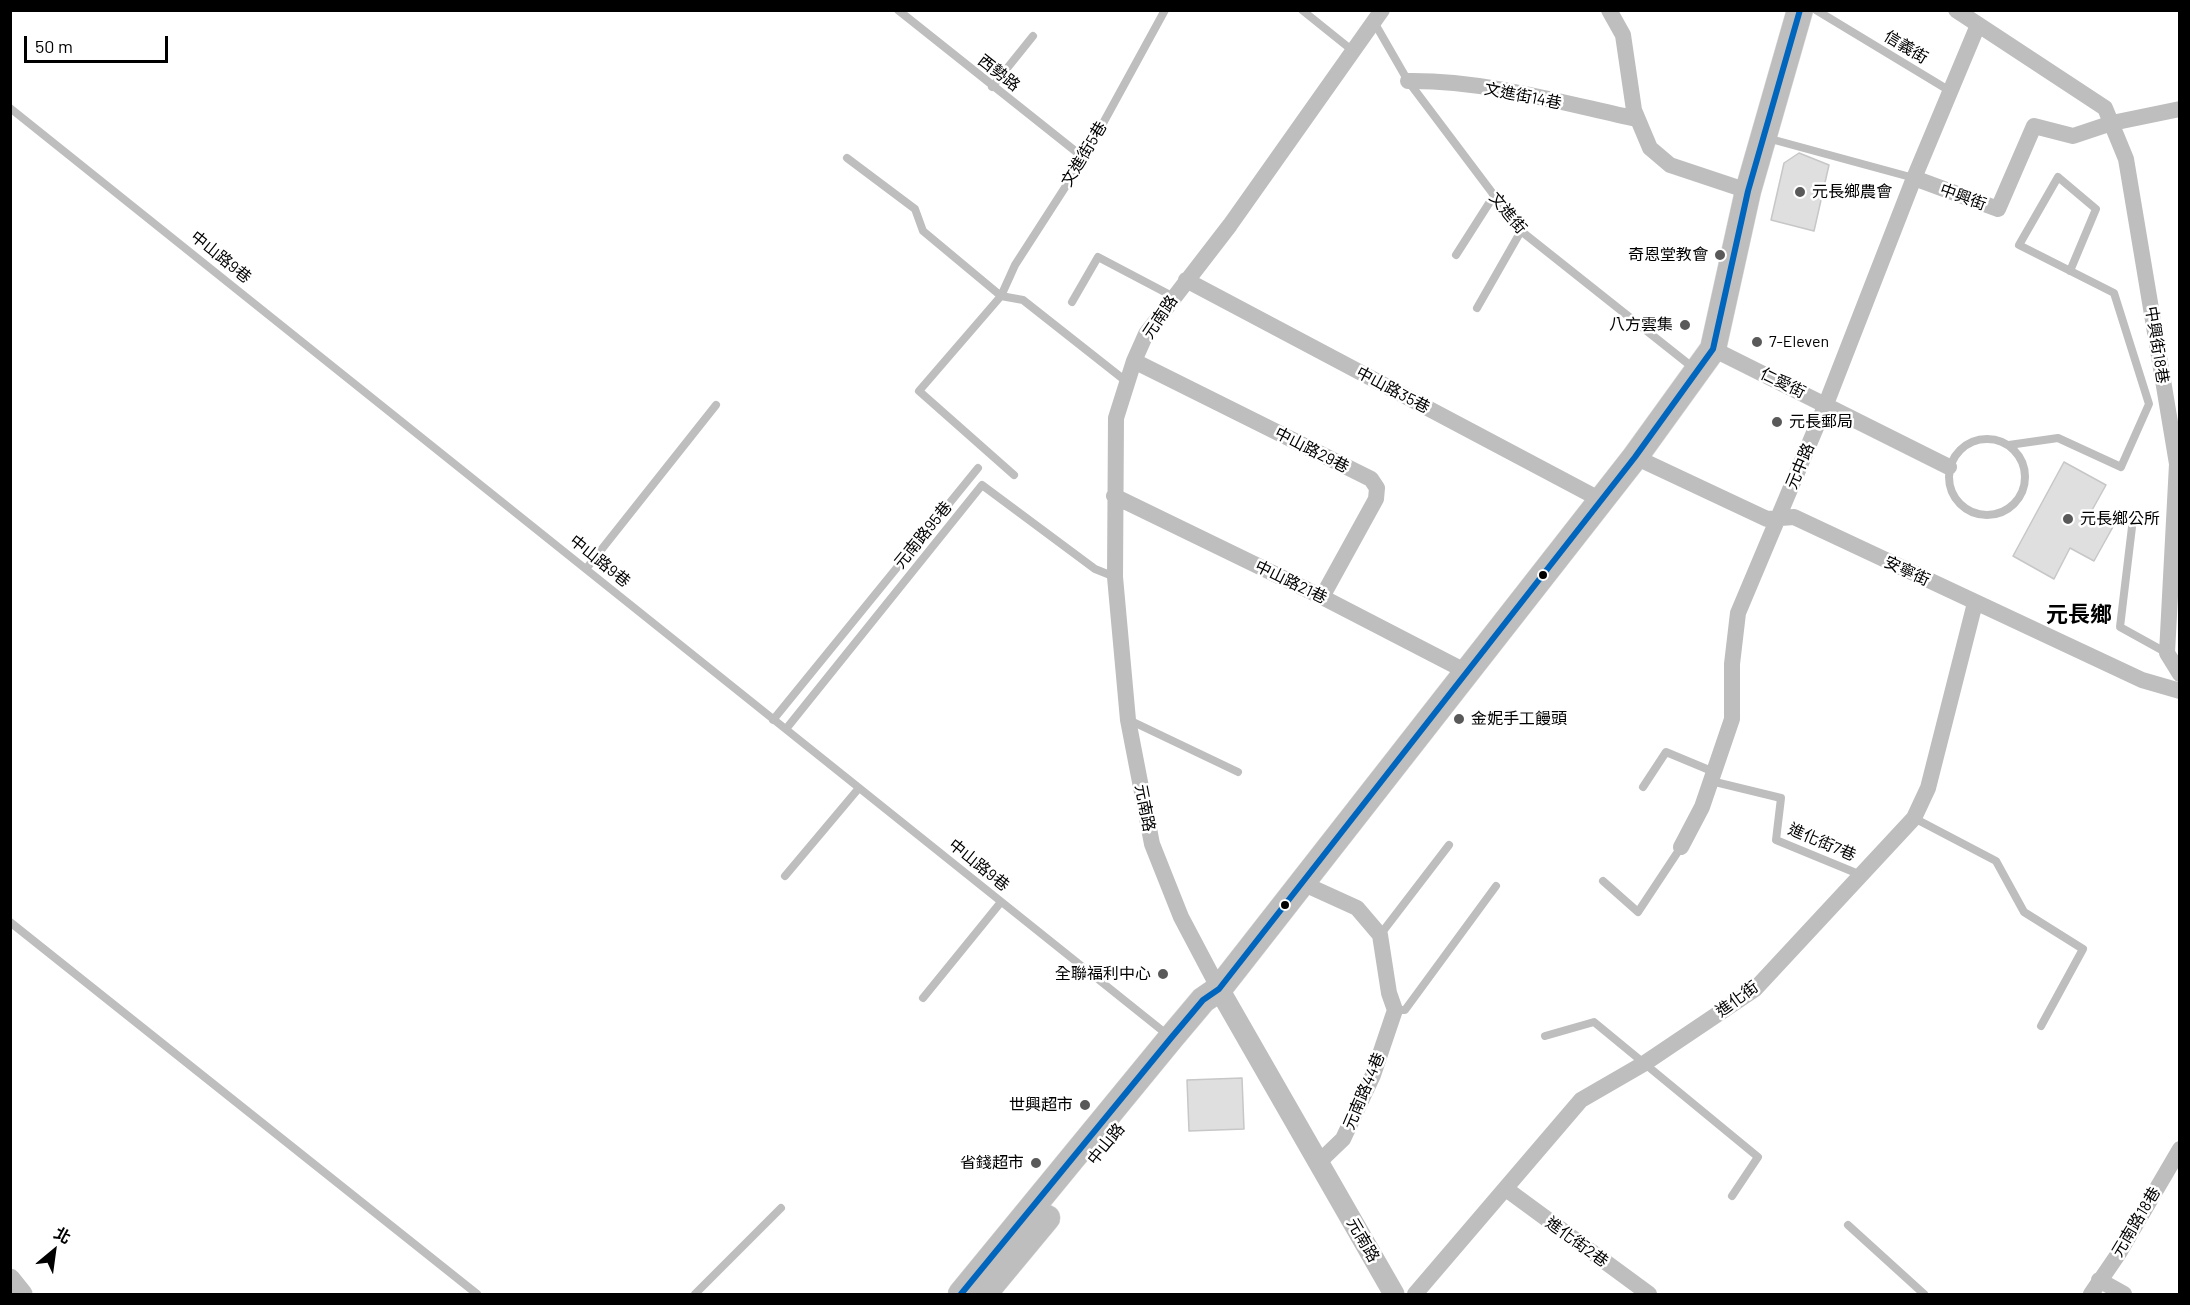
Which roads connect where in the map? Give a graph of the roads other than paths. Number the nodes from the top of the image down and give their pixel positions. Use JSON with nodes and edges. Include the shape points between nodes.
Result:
{"nodes":[{"id":1,"x":897,"y":10,"type":"edge"},
{"id":2,"x":1165,"y":10,"type":"edge"},
{"id":3,"x":1302,"y":10,"type":"edge"},
{"id":4,"x":1609,"y":10,"type":"edge"},
{"id":5,"x":1800,"y":10,"type":"edge"},
{"id":6,"x":1816,"y":10,"type":"edge"},
{"id":7,"x":1956,"y":10,"type":"edge"},
{"id":8,"x":1378,"y":16,"type":"edge"},
{"id":9,"x":1978,"y":25,"type":"junction"},
{"id":10,"x":1033,"y":36,"type":"dead end"},
{"id":11,"x":1353,"y":51,"type":"junction"},
{"id":12,"x":1408,"y":81,"type":"junction"},
{"id":13,"x":992,"y":87,"type":"junction"},
{"id":14,"x":1950,"y":91,"type":"junction"},
{"id":15,"x":10,"y":108,"type":"edge"},
{"id":16,"x":2180,"y":109,"type":"edge"},
{"id":17,"x":1637,"y":119,"type":"junction"},
{"id":18,"x":2112,"y":123,"type":"junction"},
{"id":19,"x":1763,"y":137,"type":"junction"},
{"id":20,"x":847,"y":158,"type":"dead end"},
{"id":21,"x":1084,"y":158,"type":"junction"},
{"id":22,"x":1914,"y":178,"type":"junction"},
{"id":23,"x":1748,"y":191,"type":"junction"},
{"id":24,"x":1493,"y":197,"type":"junction"},
{"id":25,"x":1521,"y":231,"type":"junction"},
{"id":26,"x":1456,"y":255,"type":"dead end"},
{"id":27,"x":2070,"y":270,"type":"junction"},
{"id":28,"x":1186,"y":280,"type":"junction"},
{"id":29,"x":1001,"y":296,"type":"junction"},
{"id":30,"x":1173,"y":297,"type":"junction"},
{"id":31,"x":1072,"y":302,"type":"dead end"},
{"id":32,"x":1477,"y":308,"type":"dead end"},
{"id":33,"x":1713,"y":349,"type":"junction"},
{"id":34,"x":1134,"y":361,"type":"junction"},
{"id":35,"x":1696,"y":371,"type":"junction"},
{"id":36,"x":1127,"y":382,"type":"junction"},
{"id":37,"x":1826,"y":404,"type":"junction"},
{"id":38,"x":716,"y":405,"type":"dead end"},
{"id":39,"x":2009,"y":445,"type":"junction"},
{"id":40,"x":1635,"y":457,"type":"junction"},
{"id":41,"x":2178,"y":464,"type":"edge"},
{"id":42,"x":1949,"y":467,"type":"junction"},
{"id":43,"x":978,"y":468,"type":"dead end"},
{"id":44,"x":1014,"y":475,"type":"dead end"},
{"id":45,"x":1114,"y":496,"type":"junction"},
{"id":46,"x":1601,"y":500,"type":"junction"},
{"id":47,"x":1778,"y":518,"type":"junction"},
{"id":48,"x":2132,"y":527,"type":"dead end"},
{"id":49,"x":586,"y":569,"type":"junction"},
{"id":50,"x":1115,"y":577,"type":"junction"},
{"id":51,"x":1322,"y":597,"type":"junction"},
{"id":52,"x":1975,"y":603,"type":"junction"},
{"id":53,"x":2167,"y":653,"type":"junction"},
{"id":54,"x":1467,"y":672,"type":"junction"},
{"id":55,"x":2180,"y":674,"type":"edge"},
{"id":56,"x":2180,"y":691,"type":"edge"},
{"id":57,"x":774,"y":720,"type":"junction"},
{"id":58,"x":1128,"y":720,"type":"junction"},
{"id":59,"x":786,"y":729,"type":"junction"},
{"id":60,"x":1238,"y":772,"type":"dead end"},
{"id":61,"x":1713,"y":776,"type":"junction"},
{"id":62,"x":1643,"y":787,"type":"dead end"},
{"id":63,"x":859,"y":788,"type":"junction"},
{"id":64,"x":1914,"y":818,"type":"junction"},
{"id":65,"x":1449,"y":845,"type":"dead end"},
{"id":66,"x":1681,"y":847,"type":"joint"},
{"id":67,"x":1861,"y":875,"type":"junction"},
{"id":68,"x":785,"y":876,"type":"dead end"},
{"id":69,"x":1603,"y":881,"type":"dead end"},
{"id":70,"x":1302,"y":884,"type":"junction"},
{"id":71,"x":1496,"y":886,"type":"dead end"},
{"id":72,"x":1002,"y":902,"type":"junction"},
{"id":73,"x":10,"y":922,"type":"edge"},
{"id":74,"x":1380,"y":935,"type":"junction"},
{"id":75,"x":1219,"y":989,"type":"junction"},
{"id":76,"x":922,"y":998,"type":"dead end"},
{"id":77,"x":1395,"y":1010,"type":"junction"},
{"id":78,"x":2041,"y":1026,"type":"dead end"},
{"id":79,"x":1545,"y":1036,"type":"dead end"},
{"id":80,"x":1171,"y":1038,"type":"junction"},
{"id":81,"x":1645,"y":1063,"type":"junction"},
{"id":82,"x":2180,"y":1149,"type":"edge"},
{"id":83,"x":1318,"y":1163,"type":"junction"},
{"id":84,"x":1506,"y":1189,"type":"junction"},
{"id":85,"x":1732,"y":1196,"type":"dead end"},
{"id":86,"x":781,"y":1208,"type":"dead end"},
{"id":87,"x":1848,"y":1225,"type":"dead end"},
{"id":88,"x":10,"y":1279,"type":"edge"},
{"id":89,"x":2095,"y":1287,"type":"edge"},
{"id":90,"x":22,"y":1294,"type":"edge"},
{"id":91,"x":477,"y":1294,"type":"edge"},
{"id":92,"x":695,"y":1294,"type":"edge"},
{"id":93,"x":961,"y":1294,"type":"edge"},
{"id":94,"x":984,"y":1294,"type":"edge"},
{"id":95,"x":1394,"y":1294,"type":"edge"},
{"id":96,"x":1415,"y":1294,"type":"edge"},
{"id":97,"x":1649,"y":1294,"type":"edge"},
{"id":98,"x":1924,"y":1294,"type":"edge"},
{"id":99,"x":2124,"y":1294,"type":"edge"}],
"edges":[{"from":1,"to":13,"type":"lane","name":"西勢路"},
{"from":2,"to":21,"type":"lane","name":"文進街5巷"},
{"from":3,"to":11,"type":"lane"},
{"from":4,"to":17,"type":"street","via":[[1623,35]]},
{"from":5,"to":19,"type":"main road","name":"中山路"},
{"from":6,"to":14,"type":"lane","name":"信義街"},
{"from":7,"to":9,"type":"street"},
{"from":8,"to":11,"type":"street"},
{"from":8,"to":12,"type":"lane","name":"文進街"},
{"from":9,"to":14,"type":"street","name":"元中路"},
{"from":9,"to":18,"type":"street","via":[[2105,108]]},
{"from":10,"to":13,"type":"lane"},
{"from":11,"to":28,"type":"street","via":[[1230,225]]},
{"from":12,"to":17,"type":"street","name":"文進街14巷","via":[[1437,81],[1501,91]]},
{"from":12,"to":24,"type":"lane","name":"文進街"},
{"from":13,"to":21,"type":"lane","name":"西勢路"},
{"from":14,"to":22,"type":"street","name":"元中路"},
{"from":15,"to":49,"type":"lane","name":"中山路9巷"},
{"from":16,"to":18,"type":"street","name":"中興街"},
{"from":17,"to":23,"type":"street","via":[[1650,148],[1670,165]]},
{"from":18,"to":22,"type":"street","name":"中興街","via":[[2073,136],[2034,126],[1998,209]]},
{"from":18,"to":41,"type":"street","name":"中興街18巷","via":[[2126,159]]},
{"from":19,"to":22,"type":"lane","name":"中興街"},
{"from":19,"to":23,"type":"main road","name":"中山路"},
{"from":20,"to":29,"type":"lane","via":[[915,209],[923,231]]},
{"from":21,"to":29,"type":"lane","name":"文進街5巷","via":[[1015,265]]},
{"from":22,"to":37,"type":"street","name":"元中路"},
{"from":23,"to":33,"type":"main road","name":"中山路"},
{"from":24,"to":25,"type":"lane","name":"文進街"},
{"from":24,"to":26,"type":"lane"},
{"from":25,"to":32,"type":"lane"},
{"from":25,"to":35,"type":"lane","name":"文進街"},
{"from":27,"to":27,"type":"lane","via":[[2019,245],[2058,177],[2096,209]]},
{"from":27,"to":39,"type":"lane","via":[[2114,292],[2149,404],[2121,467],[2058,438]]},
{"from":28,"to":30,"type":"street","name":"元南路"},
{"from":28,"to":46,"type":"street","name":"中山路35巷"},
{"from":29,"to":36,"type":"lane","via":[[1023,300]]},
{"from":29,"to":44,"type":"lane","name":"文進街5巷","via":[[920,391]]},
{"from":30,"to":31,"type":"lane","via":[[1098,257]]},
{"from":30,"to":34,"type":"street","name":"元南路","via":[[1146,334]]},
{"from":33,"to":35,"type":"main road","name":"中山路"},
{"from":33,"to":37,"type":"street","name":"仁愛街"},
{"from":34,"to":36,"type":"street","name":"元南路"},
{"from":34,"to":51,"type":"street","name":"中山路29巷","via":[[1371,479],[1377,488],[1376,499]]},
{"from":35,"to":40,"type":"main road","name":"中山路"},
{"from":36,"to":45,"type":"street","name":"元南路","via":[[1116,418]]},
{"from":37,"to":42,"type":"street","name":"仁愛街"},
{"from":37,"to":47,"type":"street","name":"元中路"},
{"from":38,"to":49,"type":"lane"},
{"from":39,"to":42,"type":"lane","via":[[1980,438],[1961,449]]},
{"from":39,"to":42,"type":"lane","via":[[2025,469],[2025,483],[2020,497],[1995,514],[1979,514],[1954,497],[1948,483]]},
{"from":40,"to":46,"type":"main road","name":"中山路"},
{"from":40,"to":47,"type":"street","name":"安寧街","via":[[1767,519]]},
{"from":41,"to":53,"type":"street","name":"中興街18巷"},
{"from":43,"to":57,"type":"lane"},
{"from":45,"to":50,"type":"street","name":"元南路"},
{"from":45,"to":51,"type":"street","name":"中山路21巷"},
{"from":46,"to":54,"type":"main road","name":"中山路"},
{"from":47,"to":52,"type":"street","name":"安寧街","via":[[1794,517]]},
{"from":47,"to":61,"type":"street","name":"元中路","via":[[1738,614],[1732,664],[1732,719]]},
{"from":48,"to":53,"type":"lane","via":[[2120,627]]},
{"from":49,"to":57,"type":"lane","name":"中山路9巷"},
{"from":50,"to":58,"type":"street","name":"元南路"},
{"from":50,"to":59,"type":"lane","name":"元南路95巷","via":[[1095,569],[982,485]]},
{"from":51,"to":54,"type":"street","name":"中山路21巷"},
{"from":52,"to":56,"type":"street","name":"安寧街","via":[[2142,680]]},
{"from":52,"to":64,"type":"street","name":"進化街","via":[[1928,788]]},
{"from":53,"to":55,"type":"street"},
{"from":54,"to":70,"type":"main road","name":"中山路"},
{"from":57,"to":59,"type":"lane","name":"中山路9巷"},
{"from":58,"to":60,"type":"lane"},
{"from":58,"to":75,"type":"street","name":"元南路","via":[[1152,844],[1181,917]]},
{"from":59,"to":63,"type":"lane","name":"中山路9巷"},
{"from":61,"to":62,"type":"lane","via":[[1666,752]]},
{"from":61,"to":66,"type":"street","name":"元中路"},
{"from":61,"to":67,"type":"lane","name":"進化街7巷","via":[[1781,798],[1776,840]]},
{"from":63,"to":68,"type":"lane"},
{"from":63,"to":72,"type":"lane","name":"中山路9巷"},
{"from":64,"to":67,"type":"street","name":"進化街"},
{"from":64,"to":78,"type":"lane","via":[[1996,861],[2024,912],[2083,949]]},
{"from":65,"to":74,"type":"lane"},
{"from":66,"to":69,"type":"lane","via":[[1638,912]]},
{"from":67,"to":81,"type":"street","name":"進化街","via":[[1755,989]]},
{"from":70,"to":74,"type":"street","via":[[1358,908]]},
{"from":70,"to":75,"type":"main road","name":"中山路"},
{"from":71,"to":77,"type":"lane","via":[[1406,1010]]},
{"from":72,"to":76,"type":"lane"},
{"from":72,"to":80,"type":"lane","name":"中山路9巷"},
{"from":73,"to":91,"type":"lane"},
{"from":74,"to":77,"type":"street"},
{"from":75,"to":80,"type":"main road","name":"中山路","via":[[1203,1000]]},
{"from":75,"to":83,"type":"street","name":"元南路"},
{"from":75,"to":94,"type":"main road","name":"中山路","via":[[1214,1011]]},
{"from":77,"to":83,"type":"street","name":"元南路44巷","via":[[1373,1075],[1343,1139]]},
{"from":79,"to":81,"type":"lane","via":[[1594,1022]]},
{"from":80,"to":93,"type":"main road","name":"中山路"},
{"from":81,"to":84,"type":"street","name":"進化街","via":[[1581,1100]]},
{"from":81,"to":85,"type":"lane","via":[[1758,1157]]},
{"from":82,"to":89,"type":"street","name":"元南路18巷"},
{"from":83,"to":95,"type":"street","name":"元南路"},
{"from":84,"to":96,"type":"street","name":"進化街"},
{"from":84,"to":97,"type":"street","name":"進化街2巷"},
{"from":86,"to":92,"type":"lane"},
{"from":87,"to":98,"type":"lane"},
{"from":88,"to":90,"type":"street"},
{"from":89,"to":99,"type":"street"}]}
